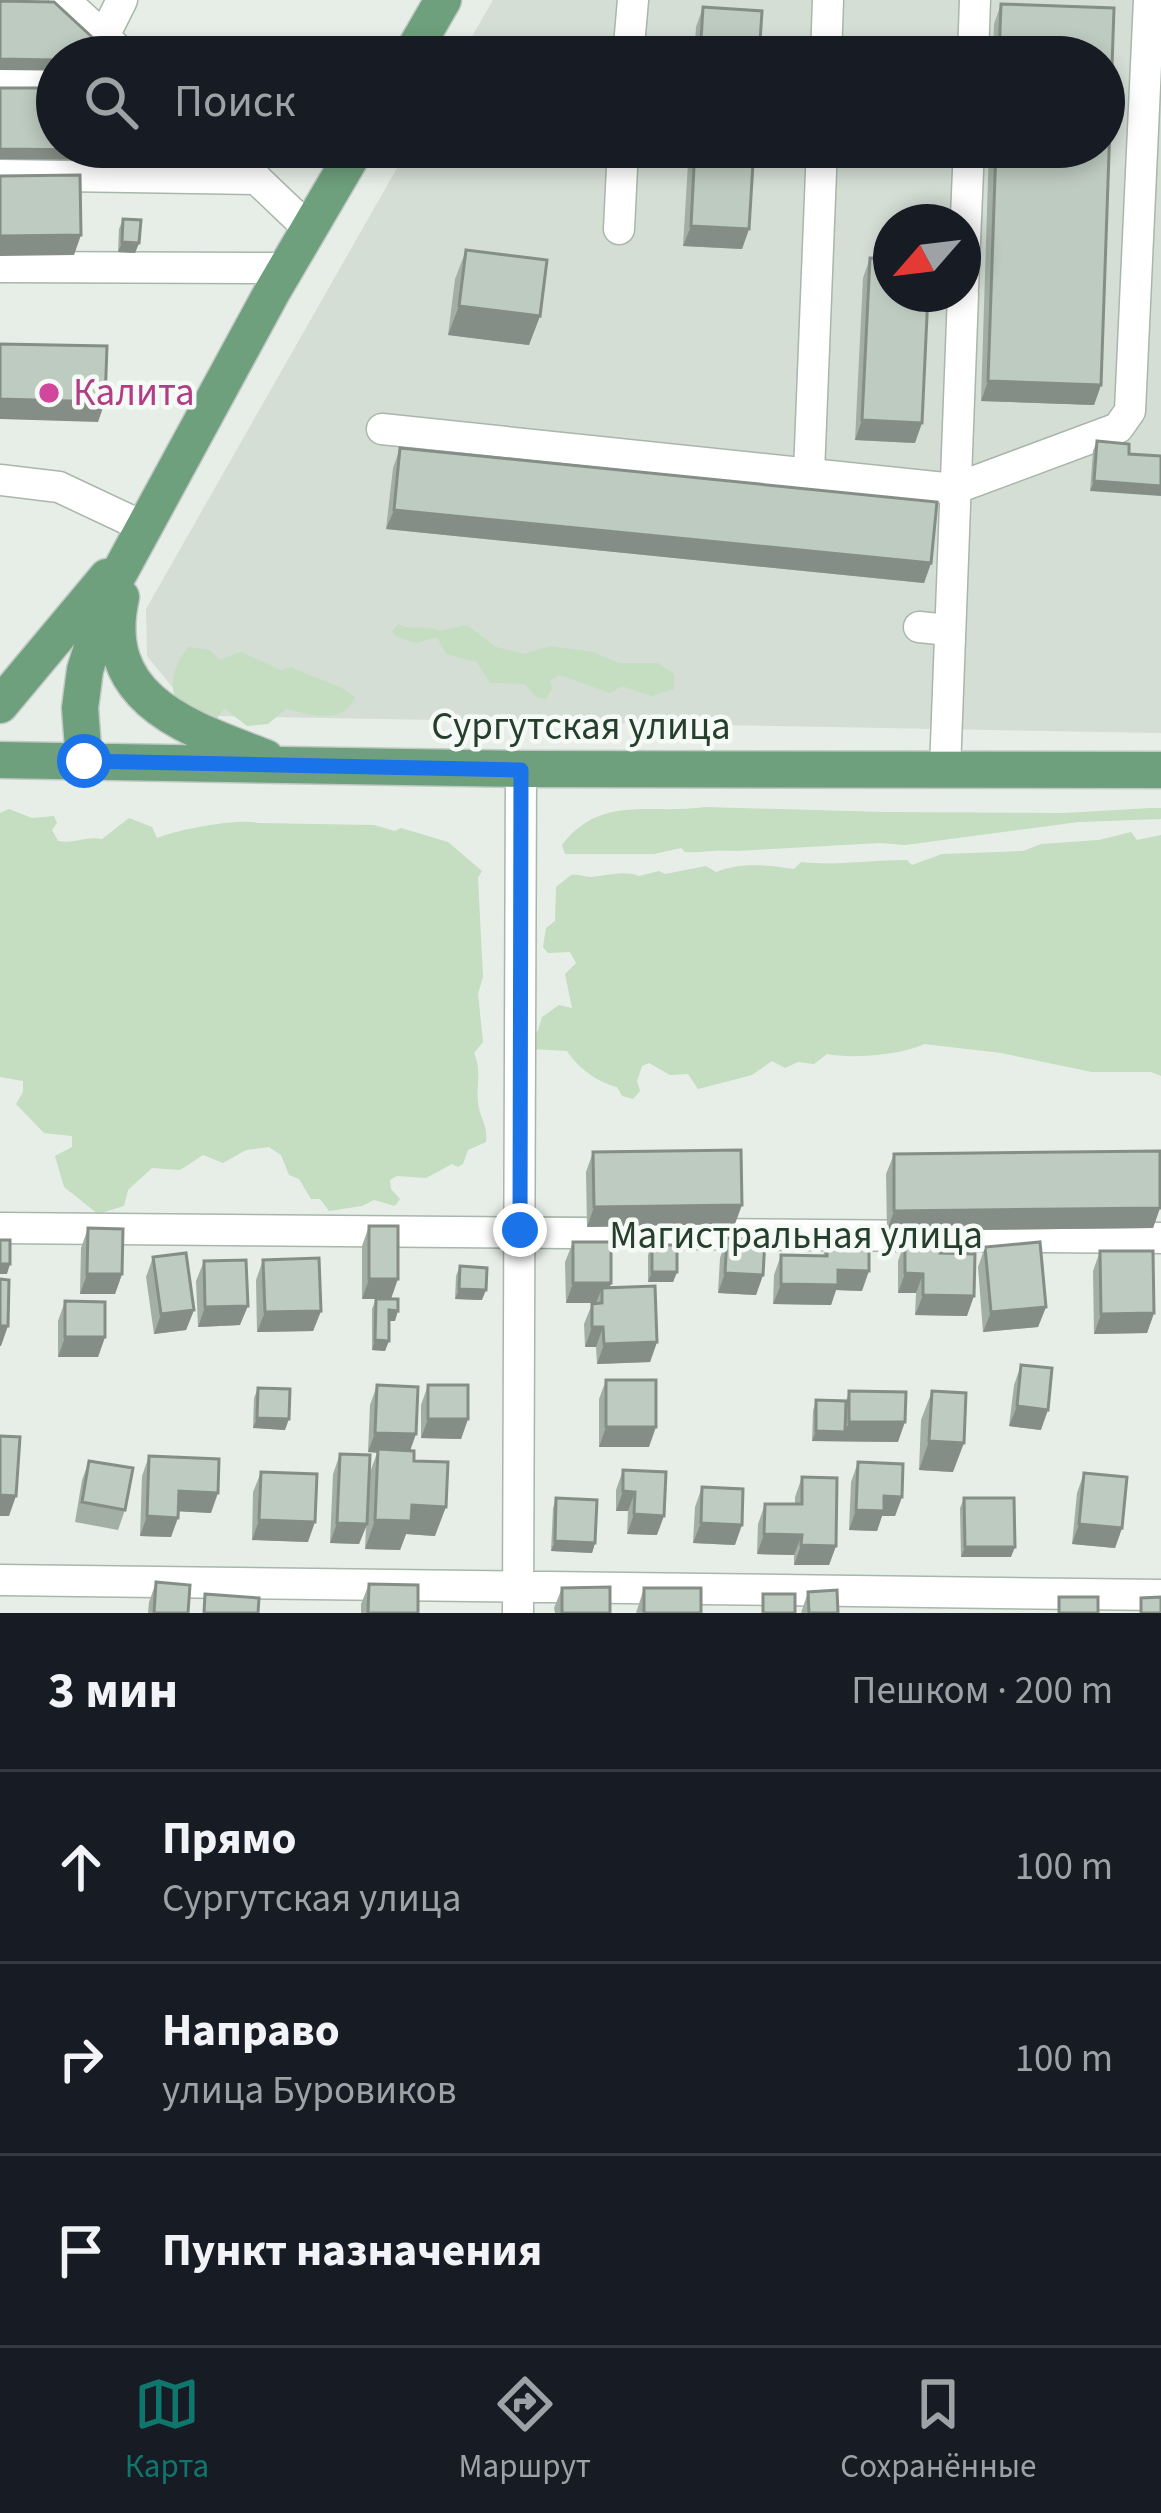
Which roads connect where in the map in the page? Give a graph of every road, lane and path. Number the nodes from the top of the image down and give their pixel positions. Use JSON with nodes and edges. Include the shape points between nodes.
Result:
{"nodes":[{"id":1,"x":64,"y":0,"type":"edge"},
{"id":2,"x":122,"y":0,"type":"edge"},
{"id":3,"x":443,"y":0,"type":"edge"},
{"id":4,"x":633,"y":0,"type":"edge"},
{"id":5,"x":828,"y":0,"type":"edge"},
{"id":6,"x":976,"y":0,"type":"edge"},
{"id":7,"x":1149,"y":0,"type":"edge"},
{"id":8,"x":103,"y":36,"type":"edge"},
{"id":9,"x":117,"y":36,"type":"edge"},
{"id":10,"x":422,"y":36,"type":"edge"},
{"id":11,"x":630,"y":36,"type":"edge"},
{"id":12,"x":827,"y":36,"type":"edge"},
{"id":13,"x":974,"y":36,"type":"edge"},
{"id":14,"x":0,"y":85,"type":"edge"},
{"id":15,"x":36,"y":86,"type":"edge"},
{"id":16,"x":246,"y":168,"type":"edge"},
{"id":17,"x":345,"y":168,"type":"edge"},
{"id":18,"x":622,"y":168,"type":"edge"},
{"id":19,"x":821,"y":168,"type":"edge"},
{"id":20,"x":968,"y":168,"type":"edge"},
{"id":21,"x":0,"y":176,"type":"edge"},
{"id":22,"x":257,"y":178,"type":"junction"},
{"id":23,"x":967,"y":204,"type":"edge"},
{"id":24,"x":309,"y":229,"type":"junction"},
{"id":25,"x":619,"y":230,"type":"dead end"},
{"id":26,"x":0,"y":267,"type":"edge"},
{"id":27,"x":286,"y":268,"type":"junction"},
{"id":28,"x":962,"y":312,"type":"edge"},
{"id":29,"x":382,"y":429,"type":"dead end"},
{"id":30,"x":809,"y":473,"type":"junction"},
{"id":31,"x":0,"y":480,"type":"edge"},
{"id":32,"x":954,"y":489,"type":"junction"},
{"id":33,"x":138,"y":537,"type":"junction"},
{"id":34,"x":0,"y":705,"type":"edge"},
{"id":35,"x":0,"y":760,"type":"edge"},
{"id":36,"x":84,"y":761,"type":"junction"},
{"id":37,"x":290,"y":766,"type":"junction"},
{"id":38,"x":521,"y":770,"type":"junction"},
{"id":39,"x":945,"y":770,"type":"junction"},
{"id":40,"x":1161,"y":770,"type":"edge"},
{"id":41,"x":0,"y":1228,"type":"edge"},
{"id":42,"x":520,"y":1230,"type":"junction"},
{"id":43,"x":1161,"y":1238,"type":"edge"},
{"id":44,"x":0,"y":1580,"type":"edge"},
{"id":45,"x":1161,"y":1595,"type":"edge"},
{"id":46,"x":518,"y":1599,"type":"edge"}],
"edges":[{"from":1,"to":8,"type":"street"},
{"from":2,"to":9,"type":"street"},
{"from":3,"to":10,"type":"main road"},
{"from":4,"to":11,"type":"street"},
{"from":5,"to":12,"type":"street"},
{"from":6,"to":13,"type":"street"},
{"from":7,"to":32,"type":"street","via":[[1130,411],[1118,428]]},
{"from":14,"to":15,"type":"street"},
{"from":16,"to":22,"type":"street"},
{"from":17,"to":24,"type":"main road"},
{"from":18,"to":25,"type":"street"},
{"from":19,"to":30,"type":"street"},
{"from":20,"to":23,"type":"street"},
{"from":21,"to":22,"type":"street"},
{"from":22,"to":24,"type":"street"},
{"from":24,"to":27,"type":"main road"},
{"from":26,"to":27,"type":"street"},
{"from":27,"to":33,"type":"main road"},
{"from":28,"to":32,"type":"street"},
{"from":29,"to":30,"type":"street"},
{"from":30,"to":32,"type":"street"},
{"from":31,"to":33,"type":"street","via":[[59,487]]},
{"from":32,"to":39,"type":"street","via":[[934,629]]},
{"from":33,"to":34,"type":"main road"},
{"from":33,"to":36,"type":"main road","via":[[85,670]]},
{"from":33,"to":37,"type":"main road","via":[[115,626],[134,684],[187,727]]},
{"from":35,"to":36,"type":"main road","name":"Сургутская улица"},
{"from":36,"to":37,"type":"main road","name":"Сургутская улица"},
{"from":37,"to":38,"type":"main road","name":"Сургутская улица"},
{"from":38,"to":39,"type":"main road","name":"Сургутская улица"},
{"from":38,"to":42,"type":"street"},
{"from":39,"to":40,"type":"main road","name":"Сургутская улица"},
{"from":41,"to":42,"type":"street","name":"Магистральная улица"},
{"from":42,"to":43,"type":"street","name":"Магистральная улица"},
{"from":42,"to":46,"type":"street"},
{"from":44,"to":46,"type":"street"},
{"from":45,"to":46,"type":"street"}]}
